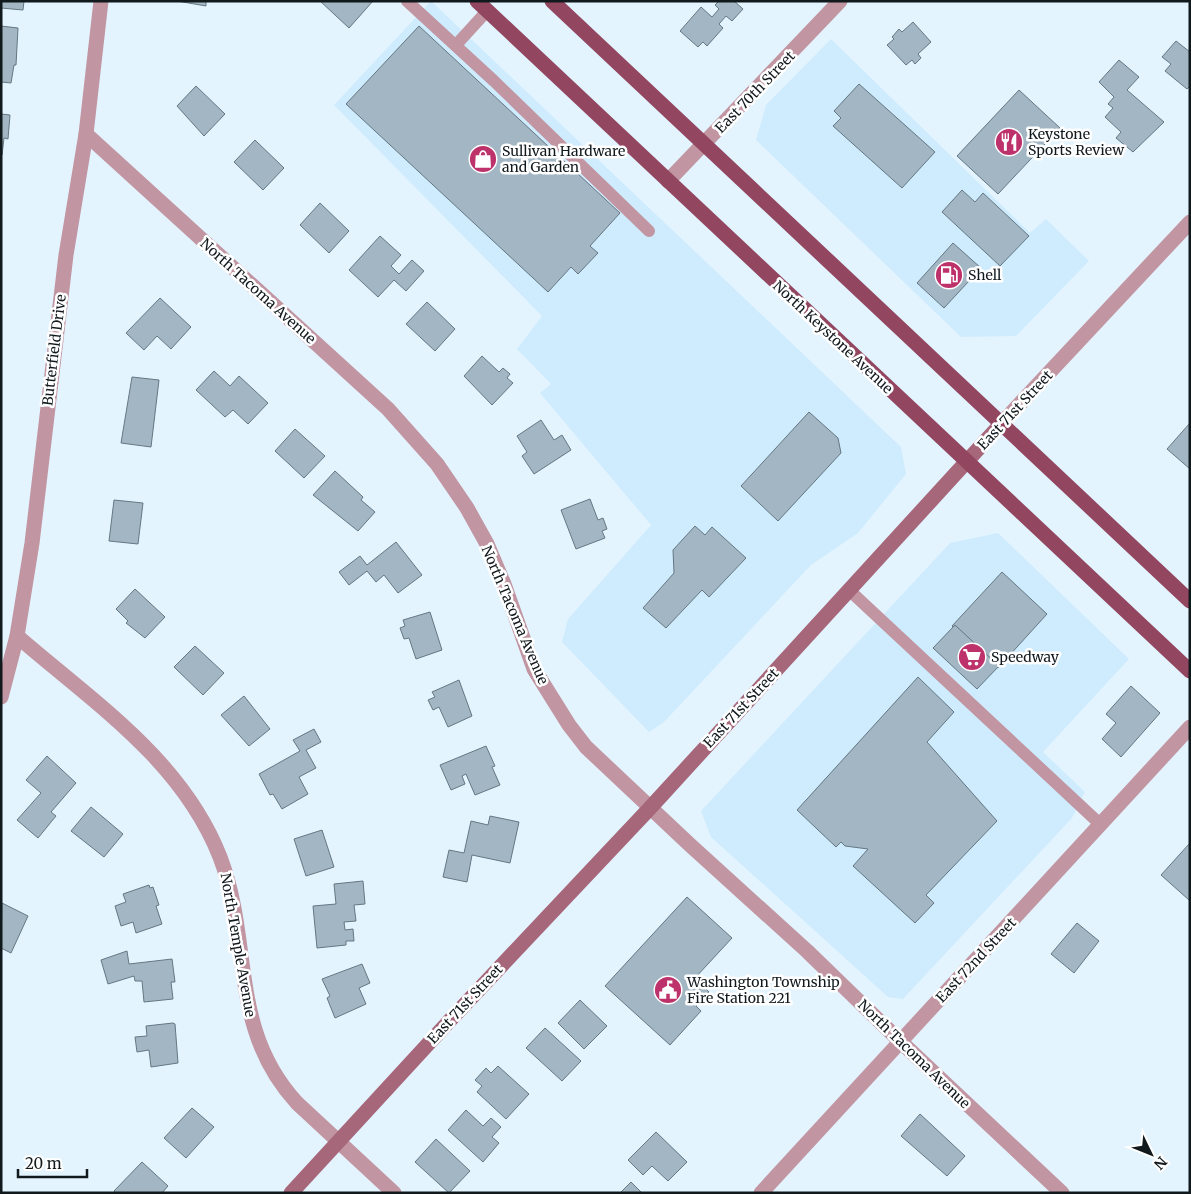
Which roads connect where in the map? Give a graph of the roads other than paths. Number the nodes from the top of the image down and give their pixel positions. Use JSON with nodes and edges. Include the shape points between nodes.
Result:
{"nodes":[{"id":1,"x":101,"y":1,"type":"edge"},
{"id":2,"x":407,"y":1,"type":"edge"},
{"id":3,"x":552,"y":1,"type":"edge"},
{"id":4,"x":840,"y":1,"type":"edge"},
{"id":5,"x":482,"y":6,"type":"edge"},
{"id":6,"x":456,"y":45,"type":"junction"},
{"id":7,"x":86,"y":134,"type":"junction"},
{"id":8,"x":704,"y":145,"type":"junction"},
{"id":9,"x":668,"y":181,"type":"junction"},
{"id":10,"x":1190,"y":222,"type":"edge"},
{"id":11,"x":649,"y":231,"type":"dead end"},
{"id":12,"x":1001,"y":424,"type":"junction"},
{"id":13,"x":967,"y":462,"type":"junction"},
{"id":14,"x":849,"y":590,"type":"junction"},
{"id":15,"x":1190,"y":601,"type":"edge"},
{"id":16,"x":17,"y":636,"type":"junction"},
{"id":17,"x":1190,"y":671,"type":"edge"},
{"id":18,"x":1,"y":697,"type":"edge"},
{"id":19,"x":1190,"y":727,"type":"edge"},
{"id":20,"x":650,"y":808,"type":"junction"},
{"id":21,"x":1100,"y":824,"type":"junction"},
{"id":22,"x":901,"y":1042,"type":"junction"},
{"id":23,"x":339,"y":1142,"type":"junction"},
{"id":24,"x":291,"y":1193,"type":"edge"},
{"id":25,"x":394,"y":1193,"type":"edge"},
{"id":26,"x":761,"y":1193,"type":"edge"},
{"id":27,"x":1062,"y":1193,"type":"edge"}],
"edges":[{"from":1,"to":7,"type":"street","name":"Butterfield Drive"},
{"from":2,"to":6,"type":"lane"},
{"from":3,"to":8,"type":"main road"},
{"from":4,"to":8,"type":"street","name":"East 70th Street"},
{"from":5,"to":6,"type":"lane"},
{"from":5,"to":9,"type":"main road","name":"North Keystone Avenue"},
{"from":6,"to":11,"type":"lane"},
{"from":7,"to":16,"type":"street","name":"Butterfield Drive","via":[[66,255],[32,543]]},
{"from":7,"to":20,"type":"street","name":"North Tacoma Avenue","via":[[388,409],[423,447],[467,508],[487,544],[534,669],[551,697],[586,746]]},
{"from":8,"to":9,"type":"street","name":"East 70th Street"},
{"from":8,"to":12,"type":"main road"},
{"from":9,"to":13,"type":"main road","name":"North Keystone Avenue"},
{"from":10,"to":12,"type":"street","name":"East 71st Street"},
{"from":12,"to":13,"type":"main road","name":"East 71st Street"},
{"from":12,"to":15,"type":"main road"},
{"from":13,"to":14,"type":"main road","name":"East 71st Street"},
{"from":13,"to":17,"type":"main road","name":"North Keystone Avenue"},
{"from":14,"to":20,"type":"main road","name":"East 71st Street"},
{"from":14,"to":21,"type":"lane"},
{"from":16,"to":18,"type":"street","name":"Butterfield Drive"},
{"from":16,"to":23,"type":"street","name":"North Temple Avenue","via":[[149,750],[200,814],[229,887],[252,1022],[261,1049],[285,1089]]},
{"from":19,"to":21,"type":"street","name":"East 72nd Street"},
{"from":20,"to":22,"type":"street","name":"North Tacoma Avenue","via":[[807,950]]},
{"from":20,"to":23,"type":"main road","name":"East 71st Street"},
{"from":21,"to":22,"type":"street","name":"East 72nd Street"},
{"from":22,"to":26,"type":"street","name":"East 72nd Street"},
{"from":22,"to":27,"type":"street","name":"North Tacoma Avenue"},
{"from":23,"to":24,"type":"main road","name":"East 71st Street"},
{"from":23,"to":25,"type":"street","name":"North Temple Avenue"}]}
